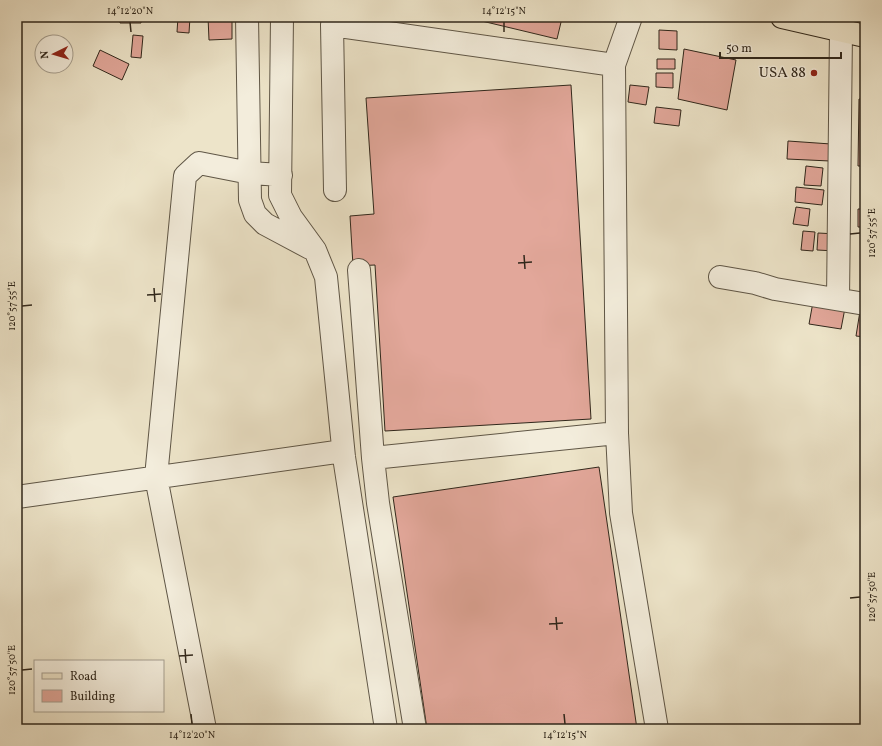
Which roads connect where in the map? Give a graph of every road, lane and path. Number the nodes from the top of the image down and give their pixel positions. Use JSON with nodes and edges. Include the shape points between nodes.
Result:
{"nodes":[{"id":1,"x":248,"y":17,"type":"edge"},
{"id":2,"x":282,"y":17,"type":"edge"},
{"id":3,"x":631,"y":17,"type":"edge"},
{"id":4,"x":782,"y":17,"type":"edge"},
{"id":5,"x":333,"y":21,"type":"edge"},
{"id":6,"x":841,"y":31,"type":"junction"},
{"id":7,"x":865,"y":36,"type":"edge"},
{"id":8,"x":614,"y":65,"type":"junction"},
{"id":9,"x":250,"y":173,"type":"junction"},
{"id":10,"x":281,"y":175,"type":"junction"},
{"id":11,"x":336,"y":190,"type":"dead end"},
{"id":12,"x":315,"y":250,"type":"junction"},
{"id":13,"x":359,"y":270,"type":"dead end"},
{"id":14,"x":720,"y":277,"type":"dead end"},
{"id":15,"x":838,"y":300,"type":"junction"},
{"id":16,"x":865,"y":304,"type":"edge"},
{"id":17,"x":617,"y":433,"type":"junction"},
{"id":18,"x":343,"y":451,"type":"junction"},
{"id":19,"x":373,"y":458,"type":"junction"},
{"id":20,"x":156,"y":477,"type":"junction"},
{"id":21,"x":17,"y":497,"type":"edge"},
{"id":22,"x":205,"y":729,"type":"edge"},
{"id":23,"x":386,"y":729,"type":"edge"},
{"id":24,"x":415,"y":729,"type":"edge"},
{"id":25,"x":657,"y":729,"type":"edge"}],
"edges":[{"from":1,"to":9,"type":"street"},
{"from":2,"to":10,"type":"street"},
{"from":3,"to":8,"type":"street"},
{"from":4,"to":6,"type":"main road"},
{"from":5,"to":8,"type":"street"},
{"from":5,"to":11,"type":"street"},
{"from":6,"to":7,"type":"main road"},
{"from":6,"to":15,"type":"street"},
{"from":8,"to":17,"type":"street"},
{"from":9,"to":10,"type":"street"},
{"from":9,"to":12,"type":"street","via":[[250,200],[255,214],[265,224]]},
{"from":9,"to":20,"type":"street","via":[[199,163],[185,176]]},
{"from":10,"to":12,"type":"street","via":[[280,195],[291,217]]},
{"from":12,"to":18,"type":"street","via":[[326,278]]},
{"from":13,"to":19,"type":"street"},
{"from":14,"to":15,"type":"street"},
{"from":15,"to":16,"type":"street"},
{"from":17,"to":19,"type":"street"},
{"from":17,"to":25,"type":"street","via":[[621,514]]},
{"from":18,"to":20,"type":"street"},
{"from":18,"to":23,"type":"street"},
{"from":19,"to":24,"type":"street","via":[[379,511]]},
{"from":20,"to":21,"type":"street"},
{"from":20,"to":22,"type":"street"}]}
